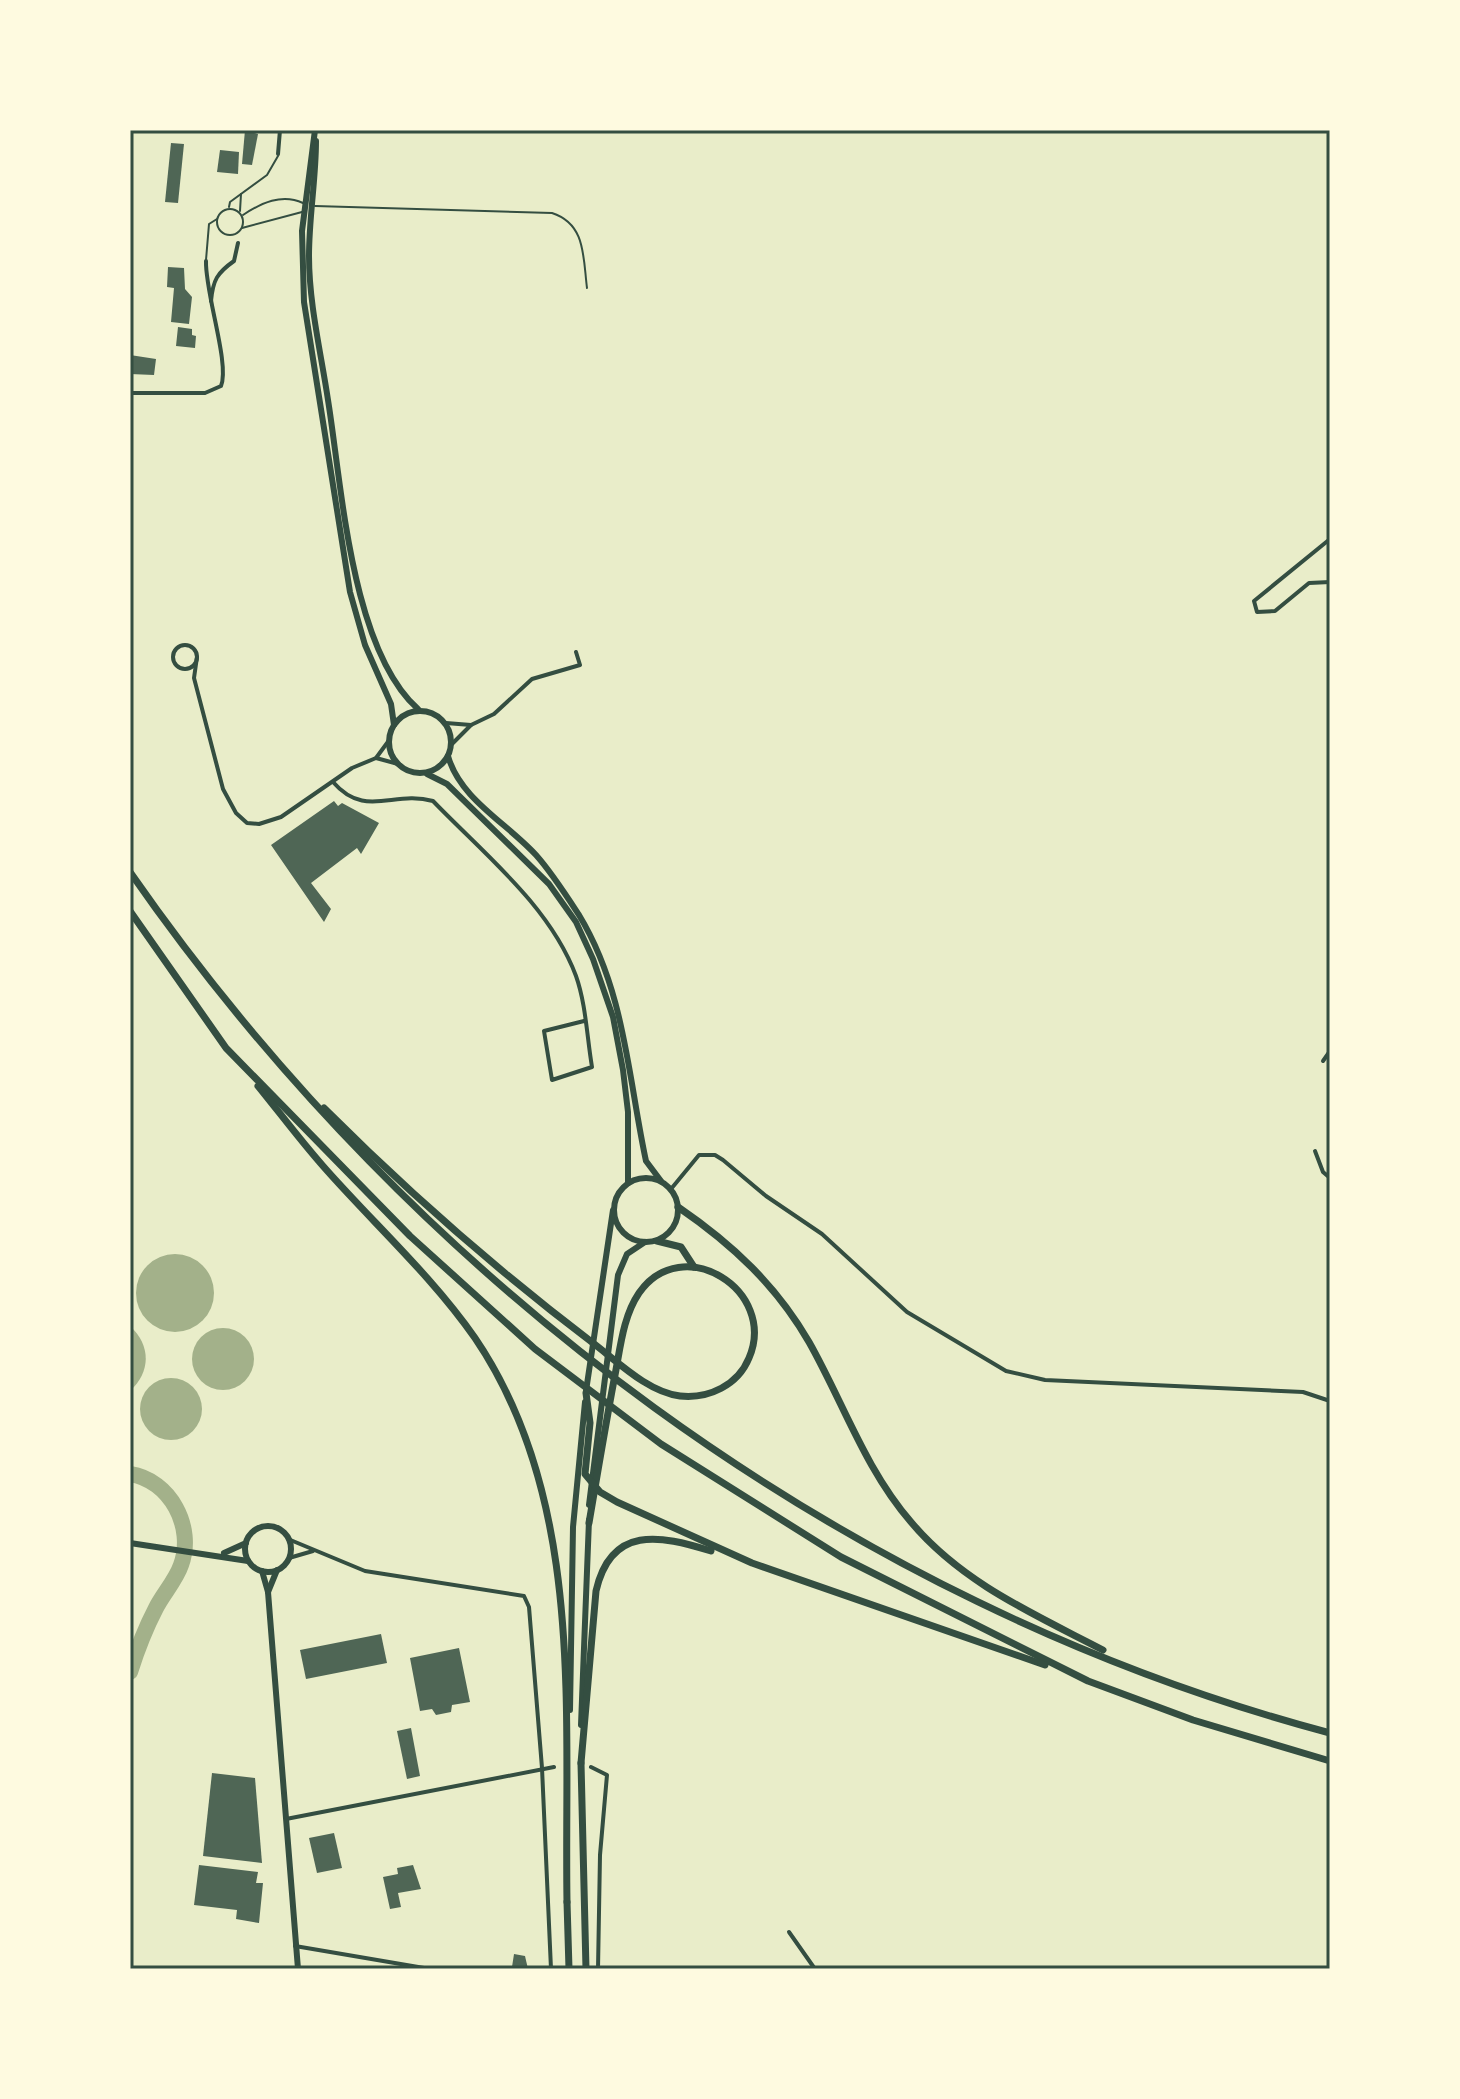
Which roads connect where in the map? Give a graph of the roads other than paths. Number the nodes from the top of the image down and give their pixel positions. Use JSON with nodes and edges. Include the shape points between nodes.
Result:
{"nodes":[{"id":1,"x":280,"y":130,"type":"edge"},
{"id":2,"x":315,"y":130,"type":"edge"},
{"id":3,"x":1186,"y":130,"type":"edge"},
{"id":4,"x":1234,"y":130,"type":"edge"},
{"id":5,"x":278,"y":154,"type":"joint"},
{"id":6,"x":241,"y":193,"type":"junction"},
{"id":7,"x":312,"y":206,"type":"junction"},
{"id":8,"x":303,"y":207,"type":"junction"},
{"id":9,"x":228,"y":208,"type":"junction"},
{"id":10,"x":241,"y":214,"type":"junction"},
{"id":11,"x":218,"y":219,"type":"junction"},
{"id":12,"x":241,"y":229,"type":"junction"},
{"id":13,"x":238,"y":243,"type":"joint"},
{"id":14,"x":206,"y":261,"type":"joint"},
{"id":15,"x":587,"y":288,"type":"dead end"},
{"id":16,"x":210,"y":307,"type":"junction"},
{"id":17,"x":130,"y":393,"type":"edge"},
{"id":18,"x":1330,"y":539,"type":"edge"},
{"id":19,"x":1330,"y":582,"type":"edge"},
{"id":20,"x":576,"y":652,"type":"dead end"},
{"id":21,"x":197,"y":657,"type":"junction"},
{"id":22,"x":182,"y":668,"type":"junction"},
{"id":23,"x":194,"y":678,"type":"junction"},
{"id":24,"x":418,"y":709,"type":"junction"},
{"id":25,"x":446,"y":723,"type":"junction"},
{"id":26,"x":394,"y":725,"type":"junction"},
{"id":27,"x":471,"y":725,"type":"junction"},
{"id":28,"x":390,"y":739,"type":"junction"},
{"id":29,"x":451,"y":745,"type":"junction"},
{"id":30,"x":376,"y":758,"type":"junction"},
{"id":31,"x":447,"y":759,"type":"junction"},
{"id":32,"x":398,"y":764,"type":"junction"},
{"id":33,"x":427,"y":774,"type":"junction"},
{"id":34,"x":333,"y":782,"type":"junction"},
{"id":35,"x":130,"y":872,"type":"edge"},
{"id":36,"x":130,"y":911,"type":"edge"},
{"id":37,"x":584,"y":1021,"type":"junction"},
{"id":38,"x":226,"y":1048,"type":"junction"},
{"id":39,"x":1330,"y":1051,"type":"edge"},
{"id":40,"x":1323,"y":1061,"type":"dead end"},
{"id":41,"x":281,"y":1066,"type":"junction"},
{"id":42,"x":1315,"y":1151,"type":"dead end"},
{"id":43,"x":1330,"y":1178,"type":"edge"},
{"id":44,"x":661,"y":1181,"type":"junction"},
{"id":45,"x":628,"y":1183,"type":"junction"},
{"id":46,"x":671,"y":1189,"type":"junction"},
{"id":47,"x":678,"y":1207,"type":"junction"},
{"id":48,"x":613,"y":1210,"type":"junction"},
{"id":49,"x":657,"y":1241,"type":"junction"},
{"id":50,"x":645,"y":1242,"type":"junction"},
{"id":51,"x":694,"y":1267,"type":"junction"},
{"id":52,"x":586,"y":1393,"type":"joint"},
{"id":53,"x":1330,"y":1401,"type":"edge"},
{"id":54,"x":586,"y":1421,"type":"junction"},
{"id":55,"x":601,"y":1429,"type":"junction"},
{"id":56,"x":593,"y":1485,"type":"junction"},
{"id":57,"x":589,"y":1523,"type":"joint"},
{"id":58,"x":288,"y":1539,"type":"junction"},
{"id":59,"x":130,"y":1543,"type":"edge"},
{"id":60,"x":246,"y":1543,"type":"junction"},
{"id":61,"x":316,"y":1551,"type":"junction"},
{"id":62,"x":218,"y":1554,"type":"junction"},
{"id":63,"x":289,"y":1558,"type":"junction"},
{"id":64,"x":248,"y":1561,"type":"junction"},
{"id":65,"x":752,"y":1563,"type":"junction"},
{"id":66,"x":277,"y":1570,"type":"junction"},
{"id":67,"x":262,"y":1571,"type":"junction"},
{"id":68,"x":268,"y":1592,"type":"junction"},
{"id":69,"x":1142,"y":1671,"type":"junction"},
{"id":70,"x":1088,"y":1681,"type":"junction"},
{"id":71,"x":1330,"y":1733,"type":"edge"},
{"id":72,"x":1330,"y":1761,"type":"edge"},
{"id":73,"x":581,"y":1763,"type":"junction"},
{"id":74,"x":554,"y":1767,"type":"dead end"},
{"id":75,"x":591,"y":1767,"type":"dead end"},
{"id":76,"x":542,"y":1768,"type":"junction"},
{"id":77,"x":285,"y":1819,"type":"junction"},
{"id":78,"x":567,"y":1902,"type":"junction"},
{"id":79,"x":789,"y":1932,"type":"dead end"},
{"id":80,"x":295,"y":1946,"type":"junction"},
{"id":81,"x":298,"y":1969,"type":"edge"},
{"id":82,"x":430,"y":1969,"type":"edge"},
{"id":83,"x":551,"y":1969,"type":"edge"},
{"id":84,"x":569,"y":1969,"type":"edge"},
{"id":85,"x":586,"y":1969,"type":"edge"},
{"id":86,"x":598,"y":1969,"type":"edge"},
{"id":87,"x":815,"y":1969,"type":"edge"}],
"edges":[{"from":1,"to":5,"type":"street"},
{"from":2,"to":7,"type":"main road"},
{"from":2,"to":8,"type":"main road"},
{"from":3,"to":4,"type":"street"},
{"from":5,"to":6,"type":"lane","via":[[267,175]]},
{"from":6,"to":9,"type":"lane"},
{"from":6,"to":10,"type":"lane"},
{"from":7,"to":8,"type":"lane"},
{"from":7,"to":8,"type":"lane"},
{"from":7,"to":15,"type":"lane","via":[[552,213],[569,220],[581,237]]},
{"from":7,"to":24,"type":"main road","via":[[313,300],[358,585],[388,671],[397,689]]},
{"from":8,"to":10,"type":"lane","via":[[288,198],[274,199]]},
{"from":8,"to":12,"type":"lane"},
{"from":8,"to":26,"type":"main road","via":[[304,302],[338,531],[365,645],[391,704]]},
{"from":9,"to":10,"type":"lane"},
{"from":9,"to":11,"type":"lane"},
{"from":10,"to":12,"type":"lane"},
{"from":11,"to":12,"type":"lane","via":[[225,233]]},
{"from":11,"to":14,"type":"lane","via":[[209,224]]},
{"from":12,"to":13,"type":"lane"},
{"from":13,"to":16,"type":"street","via":[[234,261],[212,284]]},
{"from":14,"to":16,"type":"street"},
{"from":16,"to":17,"type":"street","via":[[223,367],[221,386],[205,393]]},
{"from":18,"to":19,"type":"street","via":[[1254,601],[1257,612],[1275,611],[1309,583]]},
{"from":20,"to":27,"type":"street","via":[[580,665],[532,679],[494,714]]},
{"from":21,"to":22,"type":"street","via":[[191,667]]},
{"from":21,"to":22,"type":"street","via":[[192,647],[180,647],[174,657]]},
{"from":21,"to":23,"type":"street"},
{"from":22,"to":23,"type":"street"},
{"from":23,"to":34,"type":"street","via":[[223,789],[247,823],[281,817]]},
{"from":24,"to":25,"type":"main road"},
{"from":24,"to":26,"type":"main road"},
{"from":25,"to":27,"type":"street"},
{"from":25,"to":29,"type":"main road"},
{"from":26,"to":28,"type":"main road"},
{"from":27,"to":29,"type":"street"},
{"from":28,"to":30,"type":"street"},
{"from":28,"to":32,"type":"main road"},
{"from":29,"to":31,"type":"main road"},
{"from":30,"to":32,"type":"street"},
{"from":30,"to":34,"type":"street"},
{"from":31,"to":33,"type":"main road"},
{"from":31,"to":44,"type":"main road","via":[[461,786],[537,856],[599,954],[619,1011],[646,1161]]},
{"from":32,"to":33,"type":"main road"},
{"from":33,"to":45,"type":"main road","via":[[447,784],[549,884],[576,922],[613,1017],[628,1112]]},
{"from":34,"to":37,"type":"street","via":[[356,801],[433,801],[548,921],[576,977]]},
{"from":35,"to":41,"type":"highway"},
{"from":36,"to":38,"type":"highway"},
{"from":37,"to":37,"type":"street","via":[[592,1067],[552,1080],[544,1031]]},
{"from":38,"to":70,"type":"highway","via":[[410,1236],[535,1349],[634,1424],[829,1550]]},
{"from":38,"to":78,"type":"highway","via":[[465,1325],[516,1415],[548,1512],[559,1590]]},
{"from":39,"to":40,"type":"street"},
{"from":41,"to":51,"type":"highway","via":[[406,1186],[517,1282],[626,1368],[662,1391],[682,1396],[715,1391],[736,1378],[751,1355],[755,1330],[750,1306],[738,1288],[714,1272]]},
{"from":41,"to":69,"type":"highway","via":[[368,1162],[459,1249],[539,1319],[677,1424],[865,1542],[1024,1622]]},
{"from":42,"to":43,"type":"street"},
{"from":44,"to":45,"type":"main road","via":[[644,1177]]},
{"from":44,"to":46,"type":"main road"},
{"from":45,"to":48,"type":"main road"},
{"from":46,"to":47,"type":"main road"},
{"from":46,"to":53,"type":"street","via":[[699,1155],[715,1155],[822,1234],[907,1312],[1006,1371],[1045,1380],[1303,1392]]},
{"from":47,"to":49,"type":"main road","via":[[673,1227]]},
{"from":47,"to":69,"type":"highway","via":[[722,1237],[773,1291],[808,1340],[883,1485],[930,1543],[989,1590]]},
{"from":48,"to":50,"type":"main road","via":[[619,1229]]},
{"from":48,"to":52,"type":"main road"},
{"from":49,"to":50,"type":"main road"},
{"from":49,"to":51,"type":"highway","via":[[681,1247]]},
{"from":50,"to":55,"type":"main road","via":[[620,1266]]},
{"from":51,"to":55,"type":"highway","via":[[669,1271],[645,1286],[628,1314]]},
{"from":52,"to":54,"type":"highway"},
{"from":54,"to":56,"type":"highway","via":[[585,1461]]},
{"from":54,"to":78,"type":"main road","via":[[573,1527]]},
{"from":55,"to":56,"type":"highway"},
{"from":56,"to":57,"type":"highway"},
{"from":56,"to":65,"type":"highway","via":[[654,1521]]},
{"from":57,"to":73,"type":"main road"},
{"from":58,"to":60,"type":"main road","via":[[277,1529],[263,1527]]},
{"from":58,"to":61,"type":"street"},
{"from":58,"to":63,"type":"main road"},
{"from":59,"to":62,"type":"main road"},
{"from":60,"to":62,"type":"main road"},
{"from":60,"to":64,"type":"main road"},
{"from":61,"to":63,"type":"street"},
{"from":61,"to":76,"type":"street","via":[[365,1571],[524,1596]]},
{"from":62,"to":64,"type":"main road"},
{"from":63,"to":66,"type":"main road"},
{"from":64,"to":67,"type":"main road"},
{"from":65,"to":70,"type":"highway"},
{"from":65,"to":73,"type":"highway","via":[[654,1538],[631,1543],[608,1561],[596,1591]]},
{"from":66,"to":67,"type":"main road"},
{"from":66,"to":68,"type":"main road"},
{"from":67,"to":68,"type":"main road"},
{"from":68,"to":77,"type":"main road"},
{"from":69,"to":71,"type":"highway"},
{"from":70,"to":72,"type":"highway","via":[[1193,1720]]},
{"from":73,"to":85,"type":"highway"},
{"from":74,"to":76,"type":"street"},
{"from":75,"to":86,"type":"street","via":[[607,1775],[608,1788],[600,1855]]},
{"from":76,"to":77,"type":"street"},
{"from":76,"to":83,"type":"street"},
{"from":77,"to":80,"type":"main road"},
{"from":78,"to":84,"type":"highway"},
{"from":79,"to":87,"type":"street"},
{"from":80,"to":81,"type":"main road"},
{"from":80,"to":82,"type":"street"}]}
